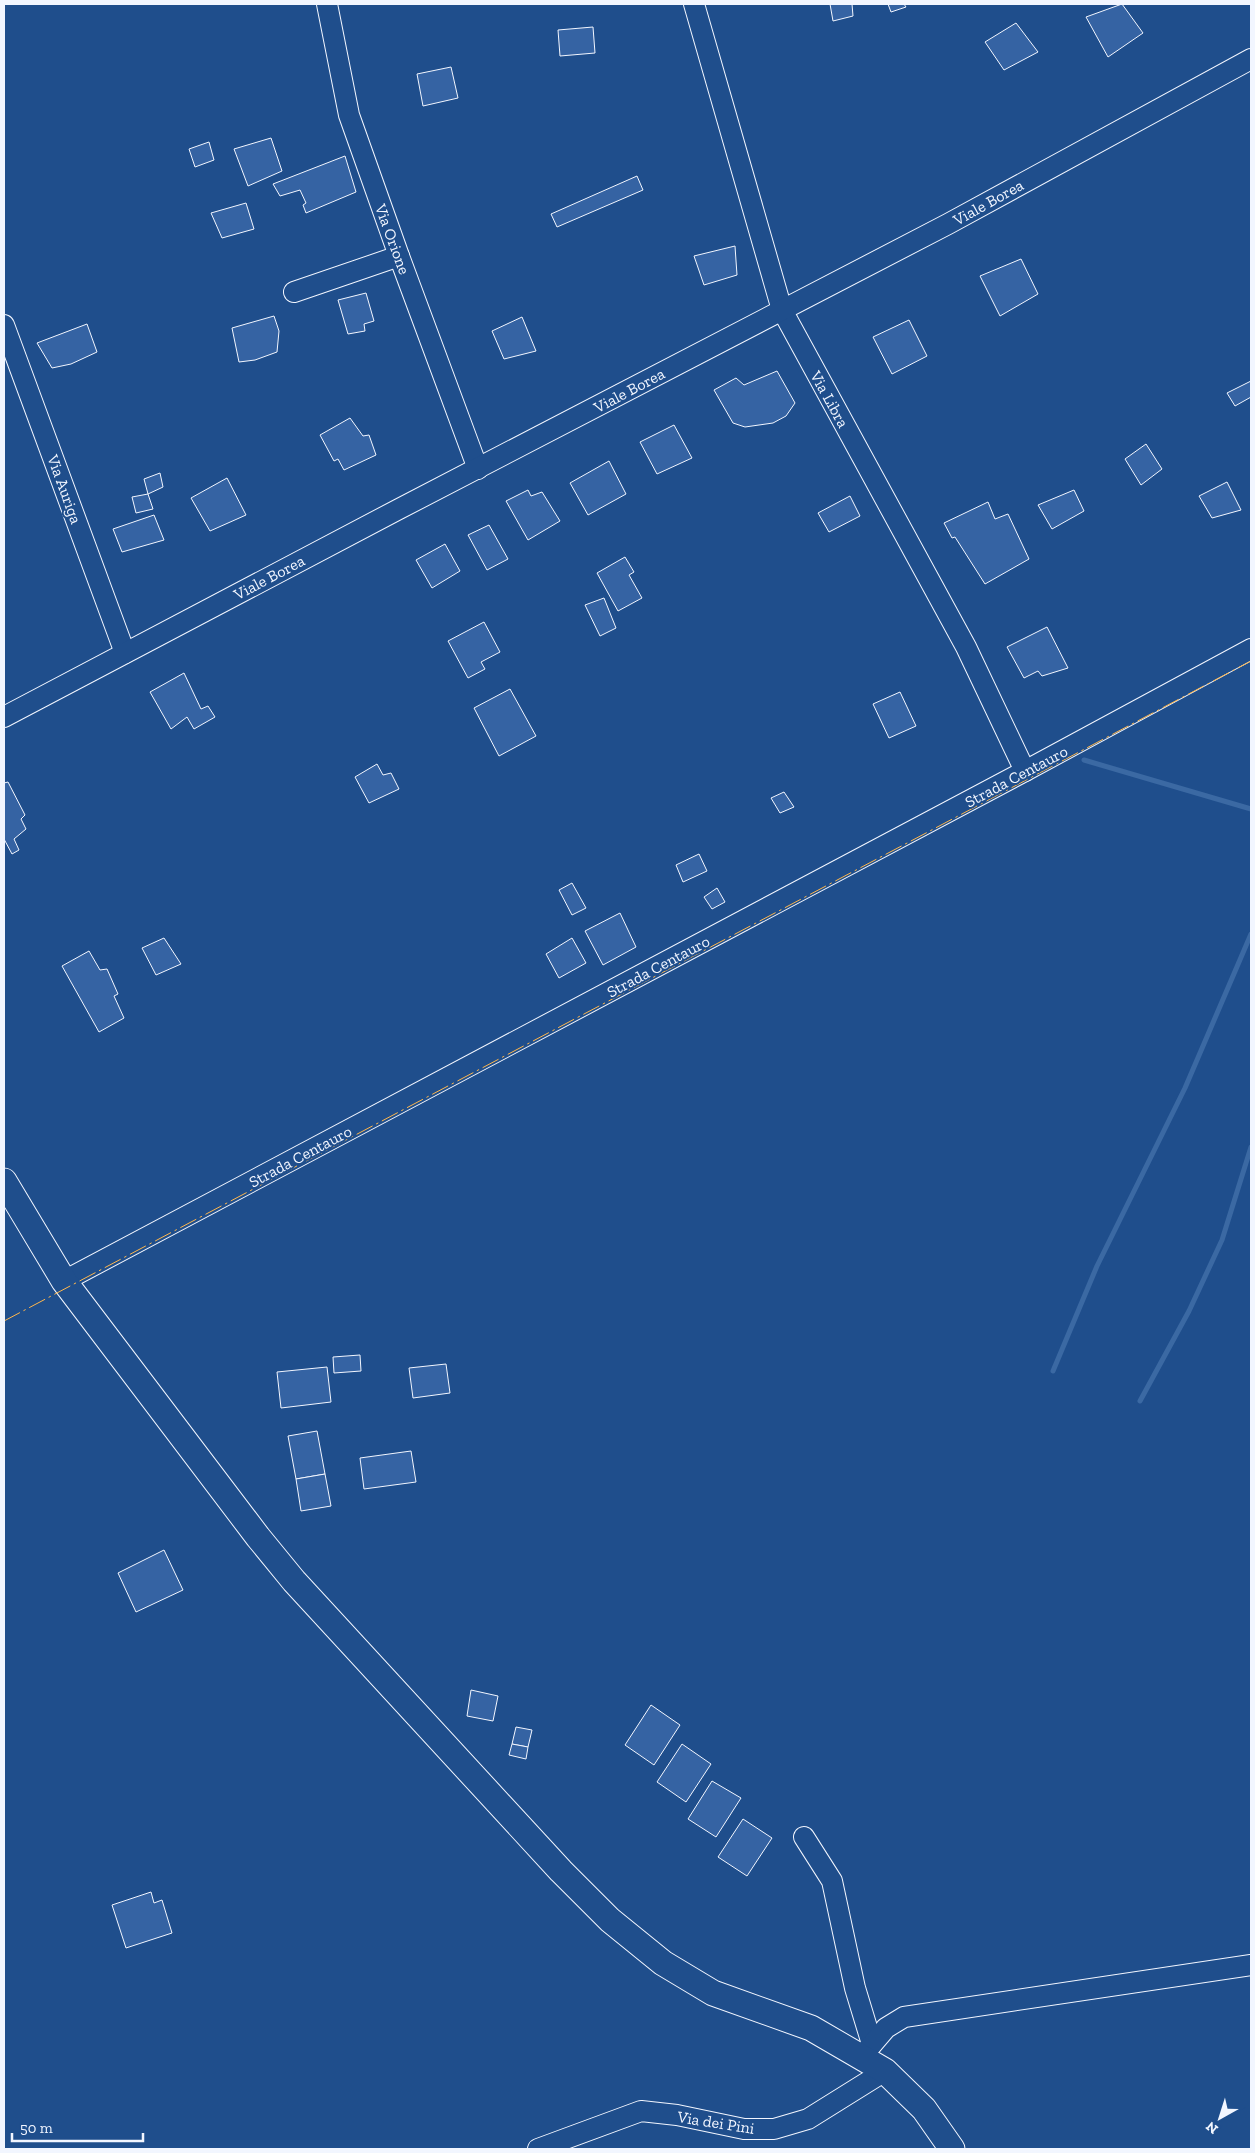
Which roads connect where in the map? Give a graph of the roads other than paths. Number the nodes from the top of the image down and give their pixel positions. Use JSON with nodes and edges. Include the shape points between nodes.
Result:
{"nodes":[{"id":1,"x":327,"y":4,"type":"edge"},
{"id":2,"x":694,"y":4,"type":"edge"},
{"id":3,"x":1251,"y":59,"type":"edge"},
{"id":4,"x":399,"y":256,"type":"junction"},
{"id":5,"x":294,"y":292,"type":"dead end"},
{"id":6,"x":782,"y":310,"type":"junction"},
{"id":7,"x":4,"y":325,"type":"edge"},
{"id":8,"x":478,"y":469,"type":"junction"},
{"id":9,"x":1251,"y":649,"type":"edge"},
{"id":10,"x":125,"y":652,"type":"junction"},
{"id":11,"x":4,"y":717,"type":"edge"},
{"id":12,"x":1026,"y":771,"type":"junction"},
{"id":13,"x":4,"y":1181,"type":"edge"},
{"id":14,"x":64,"y":1281,"type":"junction"},
{"id":15,"x":804,"y":1837,"type":"dead end"},
{"id":16,"x":1251,"y":1965,"type":"edge"},
{"id":17,"x":867,"y":2050,"type":"junction"},
{"id":18,"x":886,"y":2071,"type":"junction"},
{"id":19,"x":538,"y":2149,"type":"edge"},
{"id":20,"x":952,"y":2149,"type":"edge"}],
"edges":[{"from":1,"to":4,"type":"street","name":"Via Orione","via":[[350,115]]},
{"from":2,"to":6,"type":"street","name":"Via Libra"},
{"from":3,"to":6,"type":"street","name":"Viale Borea","via":[[948,224]]},
{"from":4,"to":5,"type":"street"},
{"from":4,"to":8,"type":"street","name":"Via Orione"},
{"from":6,"to":8,"type":"street","name":"Viale Borea"},
{"from":6,"to":12,"type":"street","name":"Via Libra","via":[[966,647]]},
{"from":7,"to":10,"type":"street","name":"Via Auriga"},
{"from":8,"to":10,"type":"street","name":"Viale Borea"},
{"from":9,"to":12,"type":"street","name":"Strada Centauro"},
{"from":10,"to":11,"type":"street","name":"Viale Borea"},
{"from":12,"to":14,"type":"street","name":"Strada Centauro"},
{"from":13,"to":14,"type":"main road"},
{"from":14,"to":17,"type":"main road","via":[[294,1581],[610,1920],[663,1963],[713,1993]]},
{"from":15,"to":17,"type":"street","via":[[832,1881]]},
{"from":16,"to":17,"type":"street","via":[[904,2017],[886,2028]]},
{"from":17,"to":18,"type":"main road"},
{"from":18,"to":19,"type":"street","name":"Via dei Pini","via":[[808,2119],[774,2129],[744,2130],[677,2115],[641,2111]]},
{"from":18,"to":20,"type":"main road","via":[[924,2109]]}]}
